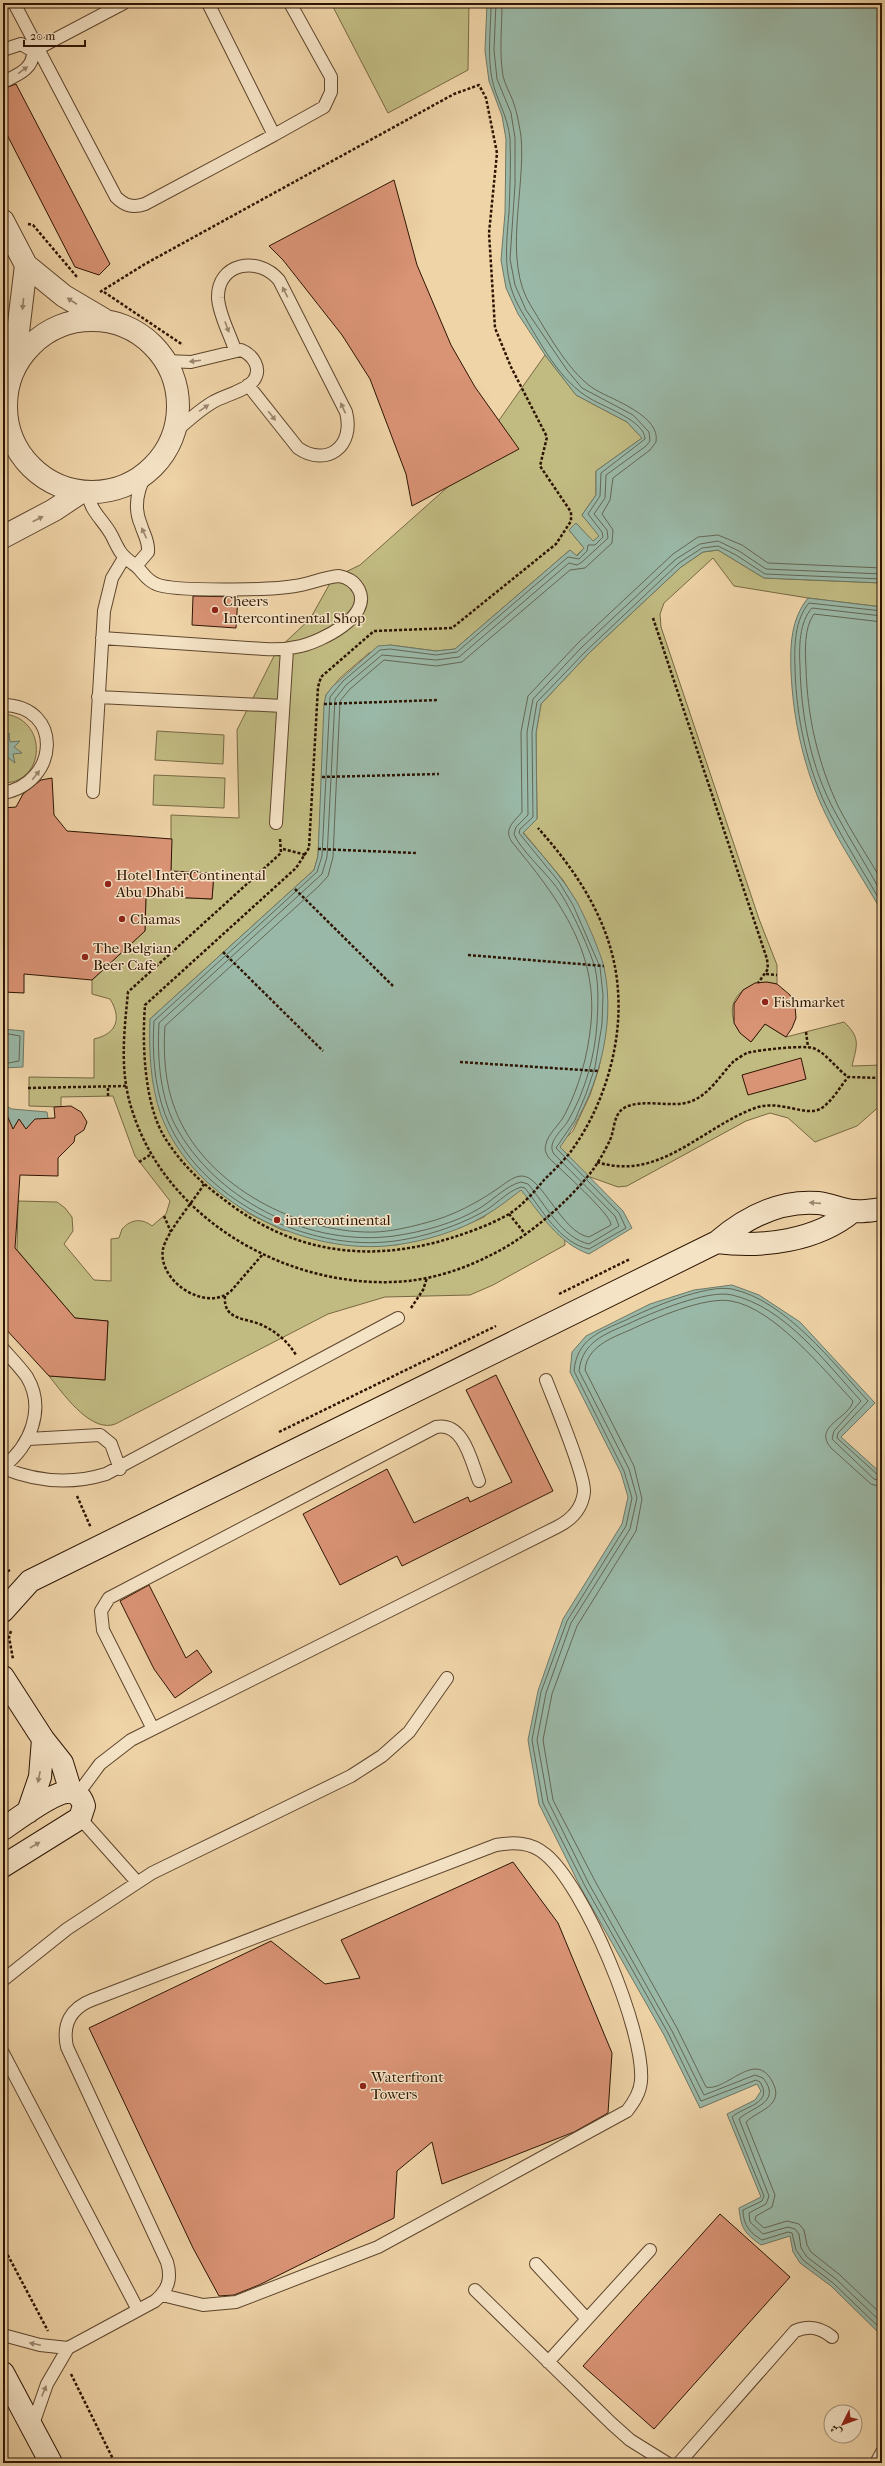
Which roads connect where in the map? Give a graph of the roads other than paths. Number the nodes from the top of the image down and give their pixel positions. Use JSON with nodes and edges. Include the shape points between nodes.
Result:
{"nodes":[{"id":1,"x":14,"y":3,"type":"edge"},
{"id":2,"x":124,"y":3,"type":"edge"},
{"id":3,"x":208,"y":3,"type":"edge"},
{"id":4,"x":290,"y":3,"type":"edge"},
{"id":5,"x":3,"y":50,"type":"edge"},
{"id":6,"x":36,"y":50,"type":"junction"},
{"id":7,"x":3,"y":82,"type":"edge"},
{"id":8,"x":274,"y":135,"type":"junction"},
{"id":9,"x":3,"y":221,"type":"edge"},
{"id":10,"x":26,"y":265,"type":"junction"},
{"id":11,"x":106,"y":321,"type":"junction"},
{"id":12,"x":235,"y":350,"type":"junction"},
{"id":13,"x":165,"y":361,"type":"junction"},
{"id":14,"x":9,"y":374,"type":"edge"},
{"id":15,"x":248,"y":385,"type":"junction"},
{"id":16,"x":174,"y":433,"type":"junction"},
{"id":17,"x":148,"y":472,"type":"junction"},
{"id":18,"x":84,"y":492,"type":"junction"},
{"id":19,"x":5,"y":540,"type":"edge"},
{"id":20,"x":124,"y":558,"type":"junction"},
{"id":21,"x":136,"y":566,"type":"junction"},
{"id":22,"x":102,"y":638,"type":"junction"},
{"id":23,"x":287,"y":649,"type":"junction"},
{"id":24,"x":98,"y":697,"type":"junction"},
{"id":25,"x":3,"y":705,"type":"edge"},
{"id":26,"x":283,"y":706,"type":"junction"},
{"id":27,"x":93,"y":792,"type":"dead end"},
{"id":28,"x":3,"y":793,"type":"edge"},
{"id":29,"x":276,"y":823,"type":"road end"},
{"id":30,"x":882,"y":1209,"type":"edge"},
{"id":31,"x":398,"y":1318,"type":"road end"},
{"id":32,"x":3,"y":1349,"type":"edge"},
{"id":33,"x":546,"y":1380,"type":"dead end"},
{"id":34,"x":28,"y":1439,"type":"junction"},
{"id":35,"x":3,"y":1467,"type":"edge"},
{"id":36,"x":120,"y":1469,"type":"junction"},
{"id":37,"x":479,"y":1481,"type":"dead end"},
{"id":38,"x":30,"y":1582,"type":"junction"},
{"id":39,"x":3,"y":1590,"type":"edge"},
{"id":40,"x":3,"y":1612,"type":"edge"},
{"id":41,"x":447,"y":1678,"type":"dead end"},
{"id":42,"x":6,"y":1686,"type":"edge"},
{"id":43,"x":153,"y":1729,"type":"junction"},
{"id":44,"x":43,"y":1739,"type":"junction"},
{"id":45,"x":74,"y":1793,"type":"junction"},
{"id":46,"x":28,"y":1812,"type":"junction"},
{"id":47,"x":80,"y":1818,"type":"junction"},
{"id":48,"x":3,"y":1829,"type":"edge"},
{"id":49,"x":3,"y":1866,"type":"edge"},
{"id":50,"x":137,"y":1882,"type":"junction"},
{"id":51,"x":3,"y":1980,"type":"edge"},
{"id":52,"x":3,"y":2053,"type":"edge"},
{"id":53,"x":650,"y":2250,"type":"dead end"},
{"id":54,"x":536,"y":2264,"type":"dead end"},
{"id":55,"x":475,"y":2290,"type":"dead end"},
{"id":56,"x":162,"y":2295,"type":"junction"},
{"id":57,"x":138,"y":2310,"type":"junction"},
{"id":58,"x":587,"y":2319,"type":"junction"},
{"id":59,"x":3,"y":2335,"type":"edge"},
{"id":60,"x":832,"y":2337,"type":"dead end"},
{"id":61,"x":68,"y":2348,"type":"junction"},
{"id":62,"x":548,"y":2362,"type":"junction"},
{"id":63,"x":3,"y":2373,"type":"edge"},
{"id":64,"x":32,"y":2428,"type":"junction"},
{"id":65,"x":882,"y":2452,"type":"edge"},
{"id":66,"x":51,"y":2463,"type":"edge"},
{"id":67,"x":666,"y":2463,"type":"edge"},
{"id":68,"x":679,"y":2463,"type":"edge"},
{"id":69,"x":876,"y":2463,"type":"edge"}],
"edges":[{"from":1,"to":6,"type":"lane"},
{"from":2,"to":6,"type":"lane"},
{"from":3,"to":8,"type":"lane"},
{"from":4,"to":8,"type":"lane","via":[[331,76],[331,92],[324,107]]},
{"from":5,"to":6,"type":"lane","via":[[21,44]]},
{"from":7,"to":6,"type":"lane","one_way":true,"via":[[26,69]]},
{"from":6,"to":8,"type":"lane","via":[[116,197],[126,205],[145,204]]},
{"from":9,"to":10,"type":"street"},
{"from":11,"to":10,"type":"street","one_way":true,"via":[[64,296]]},
{"from":10,"to":14,"type":"street","one_way":true,"via":[[22,316]]},
{"from":11,"to":13,"type":"street","via":[[140,334],[154,346]]},
{"from":11,"to":14,"type":"street","via":[[75,321],[52,329],[36,339]]},
{"from":12,"to":13,"type":"lane","one_way":true,"via":[[204,360]]},
{"from":12,"to":15,"type":"lane","via":[[248,353],[256,362],[256,375]]},
{"from":15,"to":12,"type":"lane","one_way":true,"via":[[298,448],[306,454],[324,456],[340,447],[346,439],[349,430],[346,412],[279,280],[263,266],[253,264],[237,267],[225,277],[220,287],[220,307]]},
{"from":13,"to":16,"type":"street","via":[[173,378],[177,396]]},
{"from":14,"to":18,"type":"street","via":[[7,422],[22,456],[34,470],[50,481]]},
{"from":16,"to":15,"type":"lane","one_way":true,"via":[[208,405]]},
{"from":16,"to":17,"type":"street","via":[[162,455]]},
{"from":17,"to":18,"type":"street","via":[[118,488]]},
{"from":21,"to":17,"type":"lane","one_way":true,"via":[[148,552],[147,539],[137,513],[140,486]]},
{"from":19,"to":18,"type":"street","one_way":true},
{"from":18,"to":20,"type":"lane"},
{"from":20,"to":21,"type":"lane"},
{"from":20,"to":22,"type":"lane","via":[[108,588]]},
{"from":21,"to":23,"type":"lane","via":[[149,580],[166,587],[276,588],[339,576],[346,577],[357,586],[361,600],[359,608],[349,621],[318,640]]},
{"from":22,"to":23,"type":"lane"},
{"from":22,"to":24,"type":"lane"},
{"from":23,"to":26,"type":"lane"},
{"from":24,"to":26,"type":"lane"},
{"from":24,"to":27,"type":"lane"},
{"from":28,"to":25,"type":"lane","one_way":true,"via":[[23,787],[32,780],[45,762],[48,751],[46,733],[36,718],[22,708]]},
{"from":26,"to":29,"type":"lane"},
{"from":30,"to":38,"type":"street","via":[[717,1242]]},
{"from":31,"to":36,"type":"lane"},
{"from":32,"to":34,"type":"lane","via":[[20,1368],[32,1390],[35,1415]]},
{"from":33,"to":43,"type":"lane","via":[[583,1481],[582,1500],[572,1517],[557,1527]]},
{"from":34,"to":35,"type":"lane","via":[[17,1455]]},
{"from":34,"to":36,"type":"lane","via":[[100,1435],[111,1444]]},
{"from":35,"to":36,"type":"lane","via":[[31,1478],[71,1481]]},
{"from":37,"to":43,"type":"lane","via":[[459,1435],[448,1427],[436,1427],[110,1598],[101,1611],[103,1630]]},
{"from":38,"to":39,"type":"street","via":[[15,1584]]},
{"from":38,"to":40,"type":"street"},
{"from":41,"to":50,"type":"lane","via":[[409,1732],[367,1766]]},
{"from":42,"to":44,"type":"street"},
{"from":43,"to":45,"type":"lane","via":[[110,1755]]},
{"from":44,"to":45,"type":"street","via":[[62,1763]]},
{"from":44,"to":46,"type":"street","one_way":true,"via":[[40,1777]]},
{"from":45,"to":46,"type":"street","via":[[58,1794]]},
{"from":45,"to":47,"type":"street","via":[[84,1806]]},
{"from":46,"to":48,"type":"street"},
{"from":49,"to":47,"type":"street","one_way":true},
{"from":47,"to":50,"type":"lane"},
{"from":50,"to":51,"type":"lane","via":[[67,1930]]},
{"from":52,"to":57,"type":"lane"},
{"from":53,"to":58,"type":"lane"},
{"from":54,"to":58,"type":"lane"},
{"from":55,"to":62,"type":"lane"},
{"from":56,"to":56,"type":"lane","via":[[169,2280],[167,2262],[67,2046],[66,2027],[75,2010],[99,1997],[496,1845],[522,1843],[545,1854],[563,1874],[596,1931],[624,1997],[635,2035],[641,2081],[637,2097],[627,2111],[378,2247],[236,2302],[203,2305]]},
{"from":56,"to":57,"type":"lane"},
{"from":57,"to":61,"type":"lane"},
{"from":58,"to":62,"type":"lane"},
{"from":61,"to":59,"type":"lane","one_way":true,"via":[[40,2345]]},
{"from":60,"to":68,"type":"lane","via":[[819,2328],[795,2331]]},
{"from":64,"to":61,"type":"lane","one_way":true,"via":[[47,2384]]},
{"from":62,"to":67,"type":"lane","via":[[630,2440]]},
{"from":63,"to":64,"type":"street"},
{"from":64,"to":66,"type":"street"},
{"from":65,"to":69,"type":"lane"}]}
